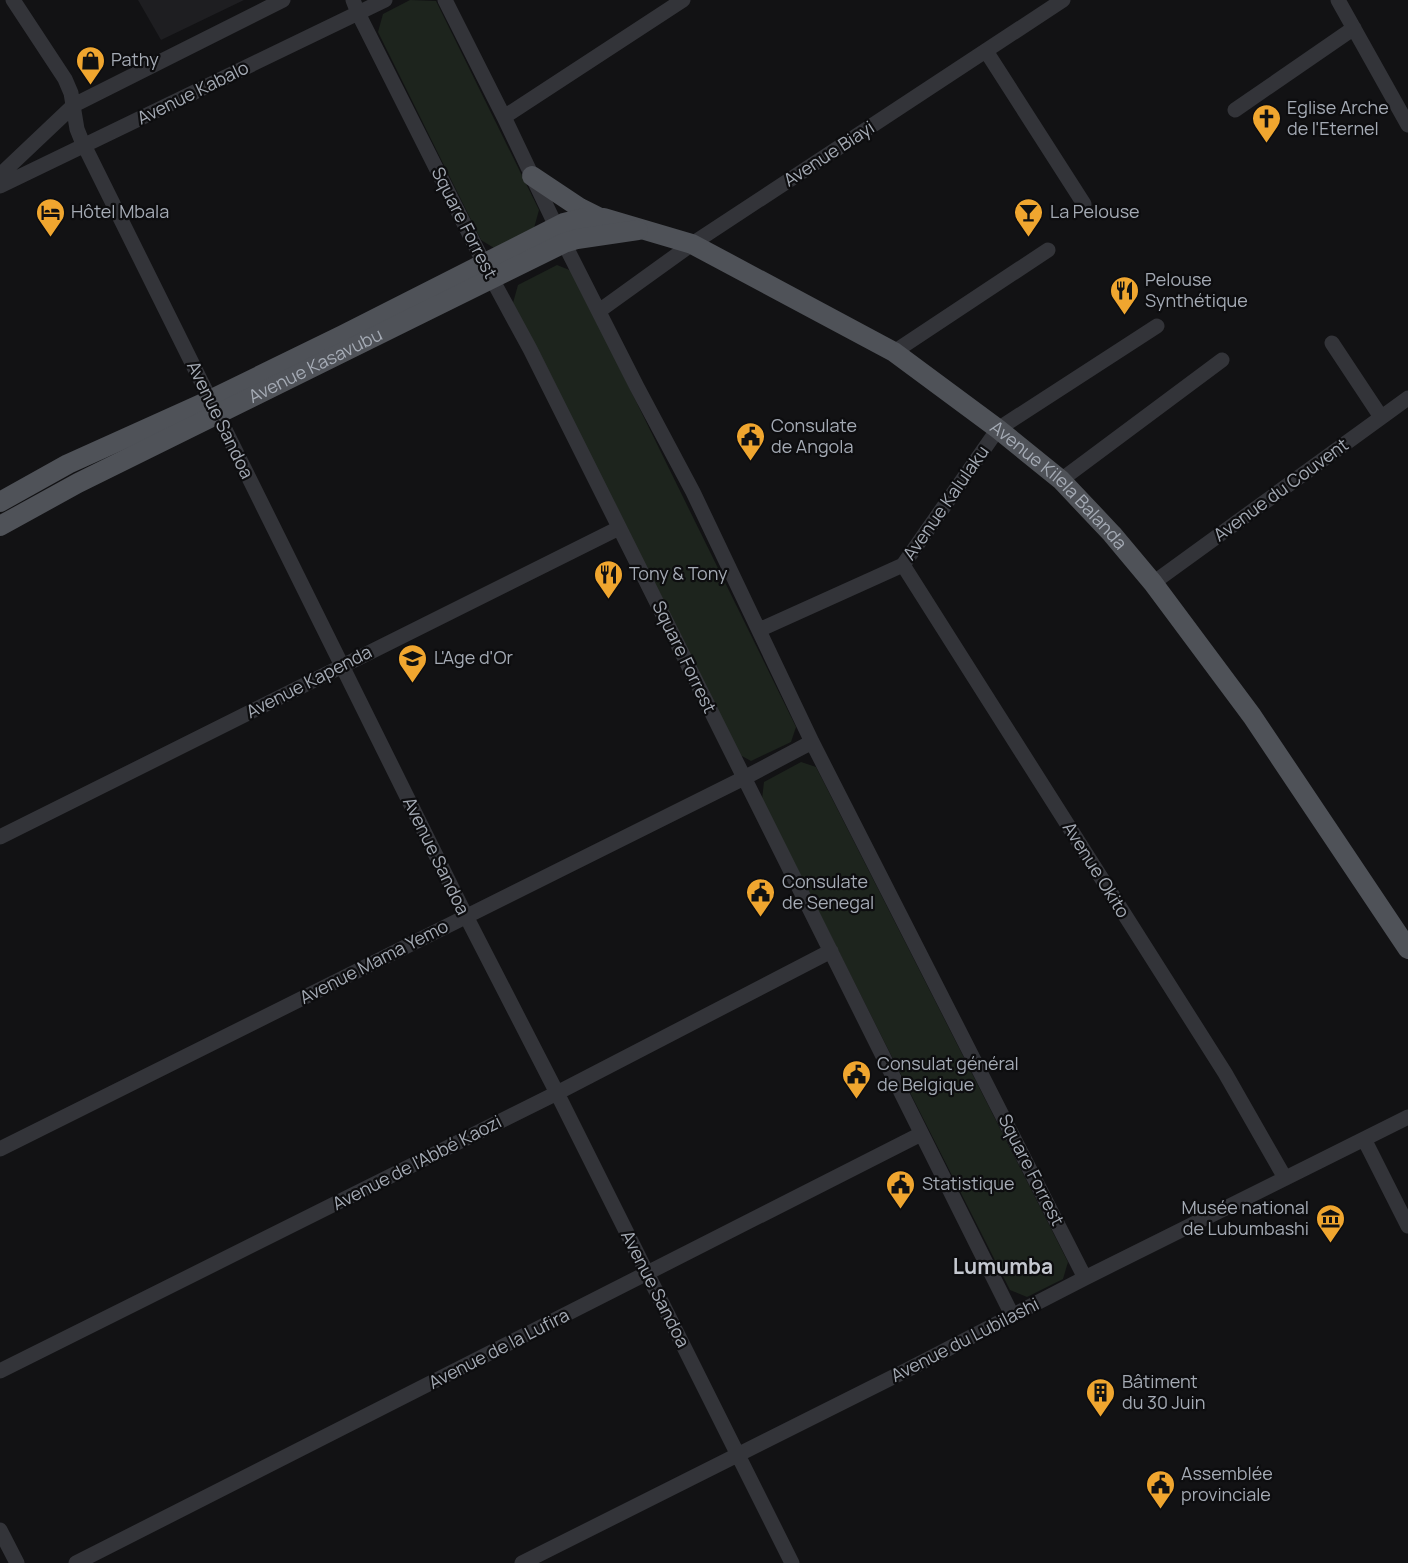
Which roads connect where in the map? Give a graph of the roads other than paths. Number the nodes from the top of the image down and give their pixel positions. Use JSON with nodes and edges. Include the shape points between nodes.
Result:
{"nodes":[{"id":1,"x":13,"y":0,"type":"edge"},
{"id":2,"x":283,"y":0,"type":"edge"},
{"id":3,"x":385,"y":0,"type":"edge"},
{"id":4,"x":445,"y":0,"type":"edge"},
{"id":5,"x":683,"y":0,"type":"edge"},
{"id":6,"x":1063,"y":0,"type":"edge"},
{"id":7,"x":1338,"y":0,"type":"edge"},
{"id":8,"x":355,"y":7,"type":"edge"},
{"id":9,"x":1354,"y":28,"type":"junction"},
{"id":10,"x":986,"y":51,"type":"junction"},
{"id":11,"x":74,"y":105,"type":"junction"},
{"id":12,"x":1235,"y":110,"type":"dead end"},
{"id":13,"x":504,"y":117,"type":"junction"},
{"id":14,"x":1408,"y":124,"type":"edge"},
{"id":15,"x":84,"y":146,"type":"junction"},
{"id":16,"x":0,"y":175,"type":"edge"},
{"id":17,"x":532,"y":176,"type":"junction"},
{"id":18,"x":0,"y":186,"type":"edge"},
{"id":19,"x":1084,"y":204,"type":"dead end"},
{"id":20,"x":598,"y":217,"type":"junction"},
{"id":21,"x":641,"y":230,"type":"junction"},
{"id":22,"x":560,"y":235,"type":"junction"},
{"id":23,"x":692,"y":244,"type":"junction"},
{"id":24,"x":1048,"y":249,"type":"dead end"},
{"id":25,"x":488,"y":271,"type":"junction"},
{"id":26,"x":598,"y":311,"type":"junction"},
{"id":27,"x":1157,"y":326,"type":"dead end"},
{"id":28,"x":1332,"y":343,"type":"dead end"},
{"id":29,"x":894,"y":352,"type":"junction"},
{"id":30,"x":1222,"y":360,"type":"dead end"},
{"id":31,"x":1408,"y":398,"type":"edge"},
{"id":32,"x":214,"y":407,"type":"junction"},
{"id":33,"x":1381,"y":417,"type":"junction"},
{"id":34,"x":998,"y":429,"type":"junction"},
{"id":35,"x":1061,"y":480,"type":"junction"},
{"id":36,"x":0,"y":502,"type":"edge"},
{"id":37,"x":0,"y":526,"type":"edge"},
{"id":38,"x":619,"y":528,"type":"junction"},
{"id":39,"x":903,"y":565,"type":"junction"},
{"id":40,"x":1153,"y":583,"type":"junction"},
{"id":41,"x":759,"y":630,"type":"junction"},
{"id":42,"x":341,"y":666,"type":"junction"},
{"id":43,"x":812,"y":742,"type":"junction"},
{"id":44,"x":744,"y":778,"type":"junction"},
{"id":45,"x":0,"y":837,"type":"edge"},
{"id":46,"x":466,"y":916,"type":"junction"},
{"id":47,"x":1408,"y":949,"type":"edge"},
{"id":48,"x":831,"y":951,"type":"junction"},
{"id":49,"x":557,"y":1093,"type":"junction"},
{"id":50,"x":1408,"y":1117,"type":"edge"},
{"id":51,"x":921,"y":1134,"type":"junction"},
{"id":52,"x":1364,"y":1139,"type":"junction"},
{"id":53,"x":0,"y":1149,"type":"edge"},
{"id":54,"x":1285,"y":1178,"type":"junction"},
{"id":55,"x":1408,"y":1226,"type":"edge"},
{"id":56,"x":648,"y":1274,"type":"junction"},
{"id":57,"x":1086,"y":1278,"type":"junction"},
{"id":58,"x":1012,"y":1315,"type":"junction"},
{"id":59,"x":0,"y":1371,"type":"edge"},
{"id":60,"x":738,"y":1455,"type":"junction"},
{"id":61,"x":0,"y":1530,"type":"edge"},
{"id":62,"x":17,"y":1563,"type":"edge"},
{"id":63,"x":76,"y":1563,"type":"edge"},
{"id":64,"x":522,"y":1563,"type":"edge"},
{"id":65,"x":792,"y":1563,"type":"edge"}],
"edges":[{"from":1,"to":11,"type":"street","name":"Avenue Sandoa","via":[[65,80]]},
{"from":2,"to":11,"type":"street"},
{"from":3,"to":8,"type":"street","name":"Avenue Kabalo"},
{"from":4,"to":13,"type":"street","name":"Square Forrest"},
{"from":5,"to":13,"type":"street"},
{"from":6,"to":10,"type":"street","name":"Avenue Biayi"},
{"from":7,"to":9,"type":"street"},
{"from":8,"to":15,"type":"street","name":"Avenue Kabalo"},
{"from":8,"to":25,"type":"street","name":"Square Forrest"},
{"from":9,"to":12,"type":"street"},
{"from":9,"to":14,"type":"street"},
{"from":10,"to":19,"type":"street"},
{"from":10,"to":23,"type":"street","name":"Avenue Biayi"},
{"from":11,"to":15,"type":"street","name":"Avenue Sandoa"},
{"from":11,"to":16,"type":"street"},
{"from":13,"to":17,"type":"street","name":"Square Forrest"},
{"from":15,"to":18,"type":"street","name":"Avenue Kabalo"},
{"from":15,"to":32,"type":"street","name":"Avenue Sandoa"},
{"from":17,"to":20,"type":"main road"},
{"from":17,"to":22,"type":"street","name":"Square Forrest"},
{"from":20,"to":21,"type":"main road","name":"Avenue Kilela Balanda"},
{"from":20,"to":22,"type":"main road","name":"Avenue Kilela Balanda","via":[[564,223]]},
{"from":21,"to":22,"type":"main road","name":"Avenue Kasavubu","via":[[583,238]]},
{"from":21,"to":23,"type":"main road","name":"Avenue Kilela Balanda"},
{"from":22,"to":25,"type":"main road","name":"Avenue Kasavubu"},
{"from":22,"to":26,"type":"street","name":"Square Forrest"},
{"from":23,"to":26,"type":"street","name":"Avenue Biayi"},
{"from":23,"to":29,"type":"main road","name":"Avenue Kilela Balanda"},
{"from":24,"to":29,"type":"street"},
{"from":25,"to":32,"type":"main road","name":"Avenue Kasavubu","via":[[343,335]]},
{"from":25,"to":38,"type":"street","name":"Square Forrest"},
{"from":26,"to":41,"type":"street","name":"Square Forrest","via":[[693,492]]},
{"from":27,"to":34,"type":"street"},
{"from":28,"to":33,"type":"street"},
{"from":29,"to":34,"type":"main road","name":"Avenue Kilela Balanda"},
{"from":30,"to":35,"type":"street"},
{"from":31,"to":33,"type":"street","name":"Avenue du Couvent"},
{"from":32,"to":36,"type":"main road","name":"Avenue Kasavubu","via":[[68,464]]},
{"from":32,"to":37,"type":"main road","name":"Avenue Kasavubu"},
{"from":32,"to":42,"type":"street","name":"Avenue Sandoa"},
{"from":33,"to":40,"type":"street","name":"Avenue du Couvent"},
{"from":34,"to":35,"type":"main road","name":"Avenue Kilela Balanda"},
{"from":34,"to":39,"type":"street","name":"Avenue Kalulaku"},
{"from":35,"to":40,"type":"main road","name":"Avenue Kilela Balanda"},
{"from":38,"to":42,"type":"street","name":"Avenue Kapenda"},
{"from":38,"to":44,"type":"street","name":"Square Forrest"},
{"from":39,"to":41,"type":"street","name":"Avenue Kalulaku"},
{"from":39,"to":54,"type":"street","name":"Avenue Okito","via":[[1225,1073]]},
{"from":40,"to":47,"type":"main road","name":"Avenue Kilela Balanda","via":[[1252,716]]},
{"from":41,"to":43,"type":"street","name":"Square Forrest"},
{"from":42,"to":45,"type":"street","name":"Avenue Kapenda"},
{"from":42,"to":46,"type":"street","name":"Avenue Sandoa"},
{"from":43,"to":44,"type":"street","name":"Avenue Mama Yemo"},
{"from":43,"to":57,"type":"street","name":"Square Forrest"},
{"from":44,"to":46,"type":"street","name":"Avenue Mama Yemo"},
{"from":44,"to":48,"type":"street","name":"Square Forrest"},
{"from":46,"to":49,"type":"street","name":"Avenue Sandoa"},
{"from":46,"to":53,"type":"street","name":"Avenue Mama Yemo"},
{"from":48,"to":49,"type":"street","name":"Avenue de l'Abbé Kaozi"},
{"from":48,"to":51,"type":"street","name":"Square Forrest"},
{"from":49,"to":56,"type":"street","name":"Avenue Sandoa"},
{"from":49,"to":59,"type":"street","name":"Avenue de l'Abbé Kaozi"},
{"from":50,"to":52,"type":"street","name":"Avenue du Lubilashi"},
{"from":51,"to":56,"type":"street","name":"Avenue de la Lufira"},
{"from":51,"to":58,"type":"street","name":"Square Forrest"},
{"from":52,"to":54,"type":"street","name":"Avenue du Lubilashi"},
{"from":52,"to":55,"type":"street"},
{"from":54,"to":57,"type":"street","name":"Avenue du Lubilashi"},
{"from":56,"to":60,"type":"street","name":"Avenue Sandoa"},
{"from":56,"to":63,"type":"street","name":"Avenue de la Lufira"},
{"from":57,"to":58,"type":"street","name":"Avenue du Lubilashi"},
{"from":58,"to":60,"type":"street","name":"Avenue du Lubilashi"},
{"from":60,"to":64,"type":"street","name":"Avenue du Lubilashi"},
{"from":60,"to":65,"type":"street","name":"Avenue Sandoa"},
{"from":61,"to":62,"type":"street"}]}
